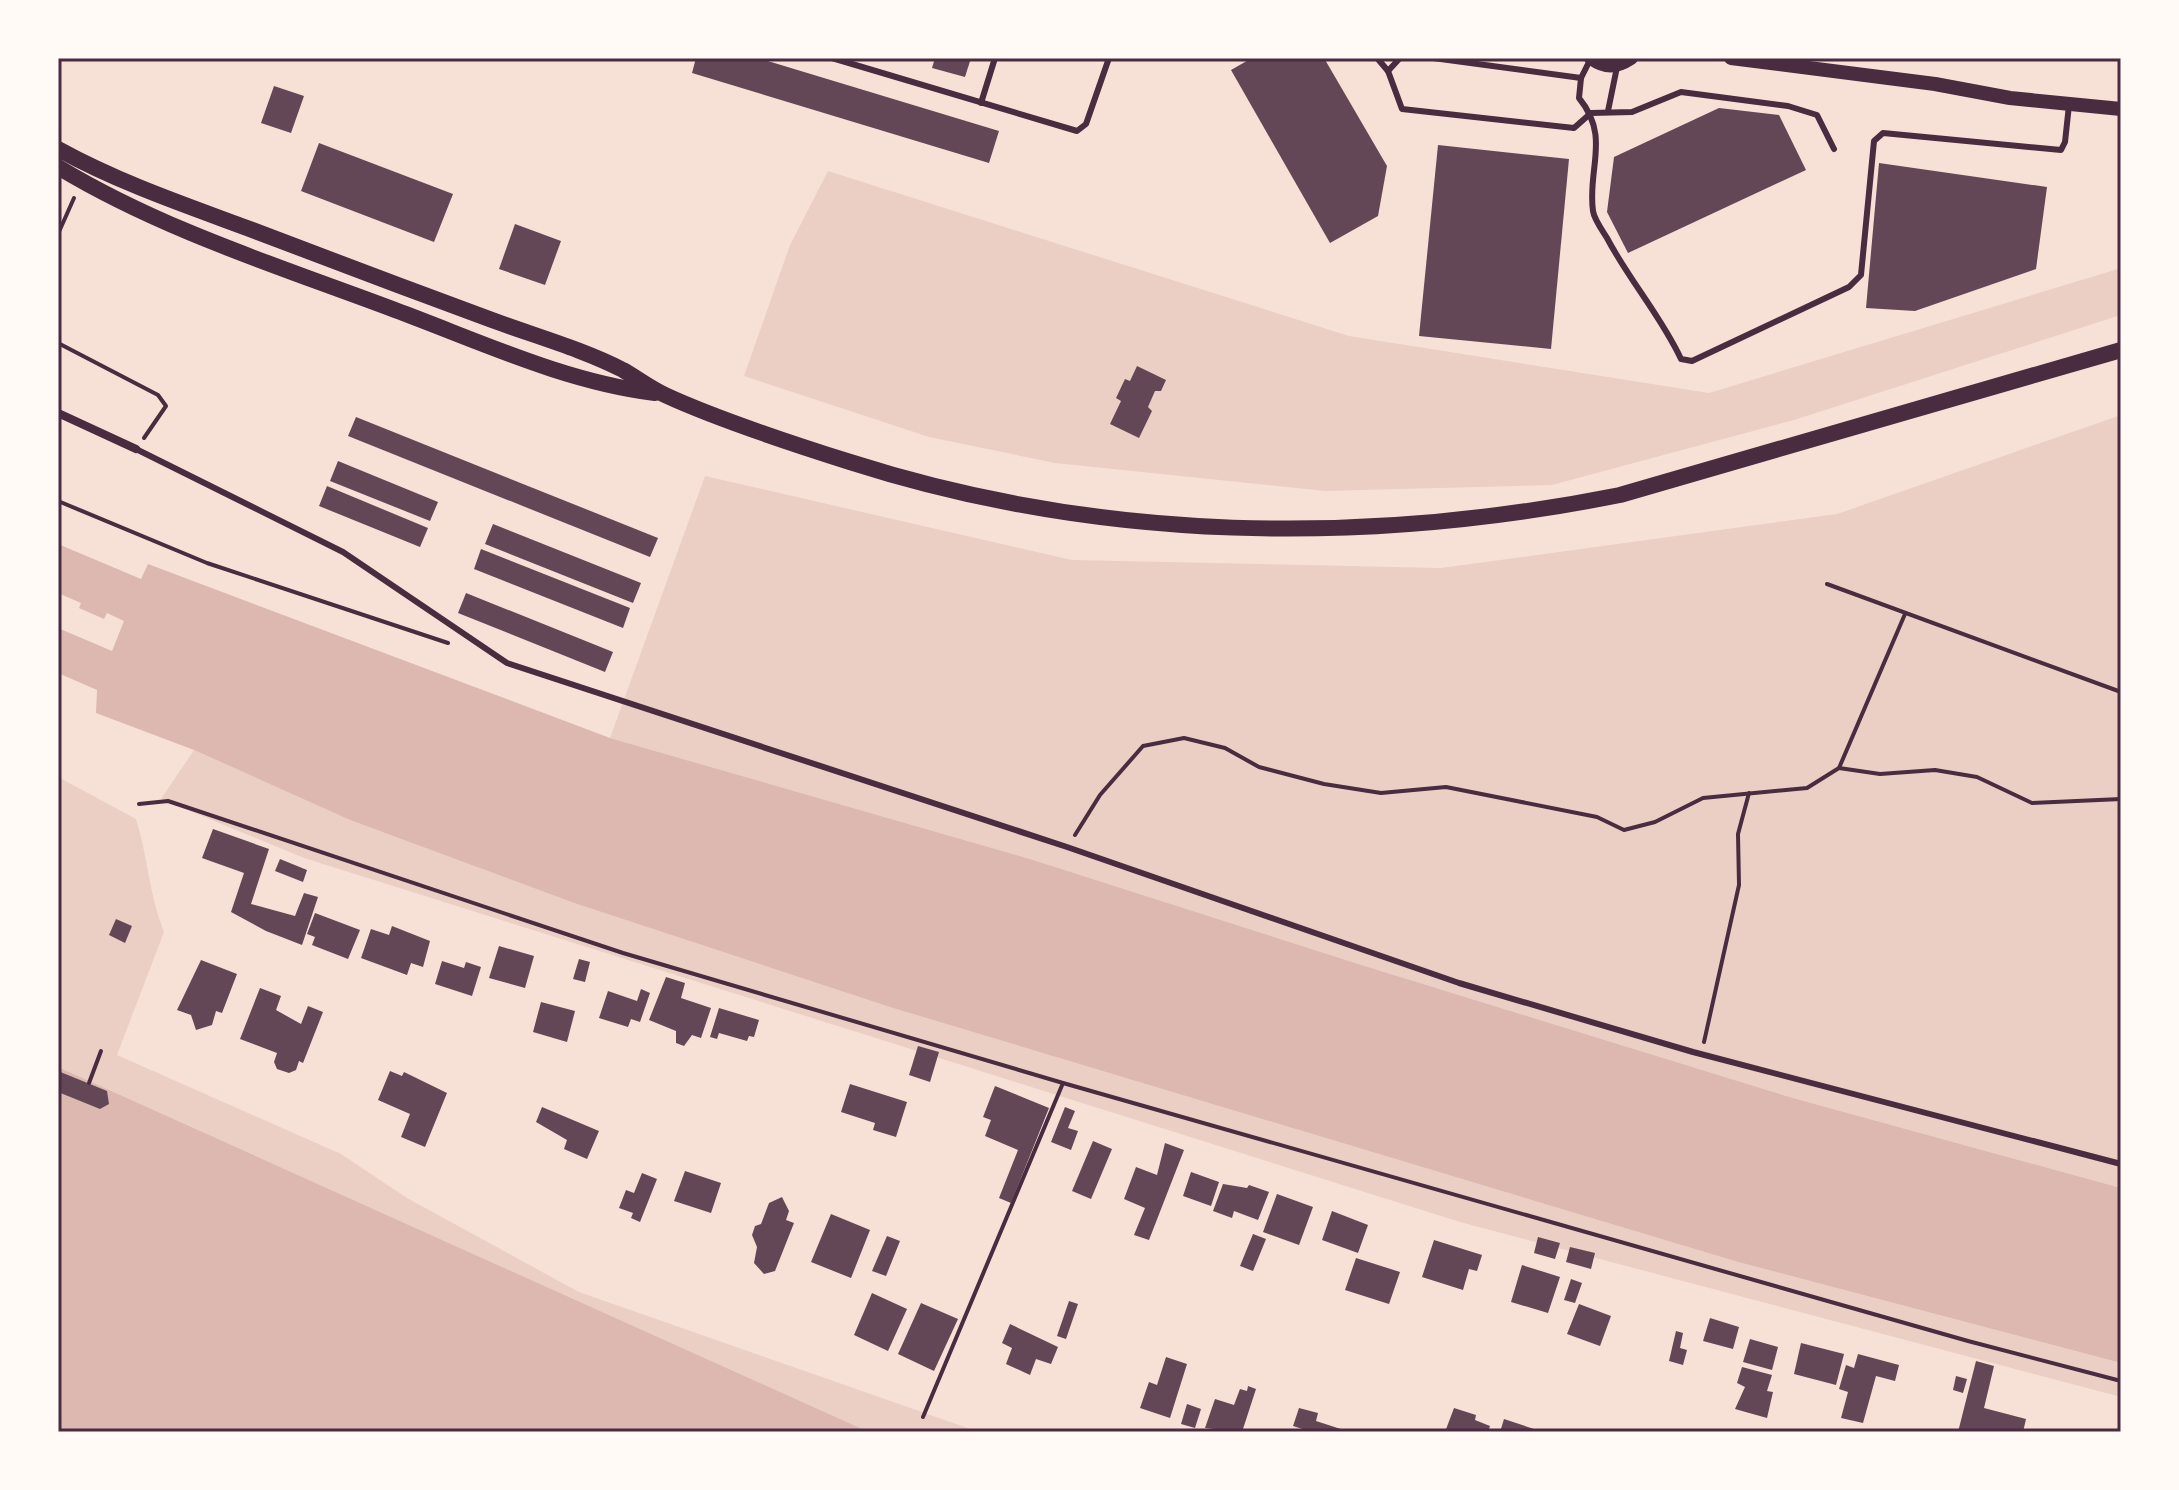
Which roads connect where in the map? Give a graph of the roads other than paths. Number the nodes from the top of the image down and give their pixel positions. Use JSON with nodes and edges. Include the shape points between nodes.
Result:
{"nodes":[{"id":1,"x":832,"y":58,"type":"edge"},
{"id":2,"x":995,"y":58,"type":"edge"},
{"id":3,"x":1109,"y":58,"type":"edge"},
{"id":4,"x":1377,"y":58,"type":"edge"},
{"id":5,"x":1400,"y":58,"type":"edge"},
{"id":6,"x":1433,"y":58,"type":"edge"},
{"id":7,"x":1631,"y":58,"type":"edge"},
{"id":8,"x":1731,"y":58,"type":"edge"},
{"id":9,"x":1591,"y":59,"type":"edge"},
{"id":10,"x":1618,"y":66,"type":"junction"},
{"id":11,"x":1388,"y":71,"type":"junction"},
{"id":12,"x":1581,"y":78,"type":"junction"},
{"id":13,"x":981,"y":103,"type":"junction"},
{"id":14,"x":2069,"y":105,"type":"junction"},
{"id":15,"x":2121,"y":109,"type":"edge"},
{"id":16,"x":1608,"y":111,"type":"junction"},
{"id":17,"x":1591,"y":113,"type":"junction"},
{"id":18,"x":58,"y":149,"type":"edge"},
{"id":19,"x":1834,"y":149,"type":"dead end"},
{"id":20,"x":58,"y":167,"type":"edge"},
{"id":21,"x":2121,"y":350,"type":"edge"},
{"id":22,"x":665,"y":395,"type":"junction"},
{"id":23,"x":58,"y":413,"type":"edge"},
{"id":24,"x":136,"y":449,"type":"joint"},
{"id":25,"x":2121,"y":1164,"type":"edge"}],
"edges":[{"from":1,"to":13,"type":"lane"},
{"from":2,"to":13,"type":"lane"},
{"from":3,"to":13,"type":"lane","via":[[1086,124],[1077,131]]},
{"from":4,"to":11,"type":"lane"},
{"from":5,"to":11,"type":"lane"},
{"from":6,"to":12,"type":"lane"},
{"from":7,"to":10,"type":"street"},
{"from":8,"to":14,"type":"street"},
{"from":9,"to":10,"type":"street"},
{"from":9,"to":12,"type":"lane"},
{"from":10,"to":16,"type":"lane"},
{"from":11,"to":17,"type":"lane","via":[[1402,109],[1574,128]]},
{"from":12,"to":17,"type":"lane","via":[[1579,98]]},
{"from":14,"to":15,"type":"street"},
{"from":14,"to":17,"type":"lane","via":[[2061,150],[1883,133],[1874,141],[1861,275],[1849,287],[1692,361],[1681,359],[1593,212],[1598,148]]},
{"from":16,"to":17,"type":"lane"},
{"from":16,"to":19,"type":"lane","via":[[1632,112],[1681,92],[1788,106],[1817,115]]},
{"from":18,"to":22,"type":"main road","via":[[131,185],[620,369]]},
{"from":20,"to":22,"type":"main road","via":[[150,215],[518,356],[615,388]]},
{"from":21,"to":22,"type":"main road","via":[[1620,495],[1473,520],[1307,531],[1188,527],[980,496],[848,462]]},
{"from":23,"to":24,"type":"street"},
{"from":24,"to":25,"type":"lane","via":[[343,552],[507,663],[1067,847],[1459,983],[1703,1055]]}]}
